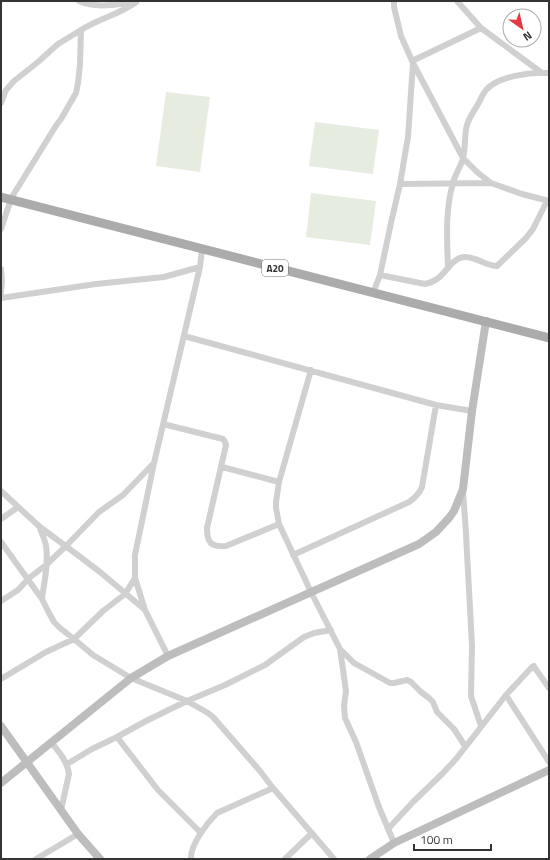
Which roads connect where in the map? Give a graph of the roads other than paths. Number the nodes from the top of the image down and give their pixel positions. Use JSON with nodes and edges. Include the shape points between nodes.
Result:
{"nodes":[{"id":1,"x":79,"y":1,"type":"edge"},
{"id":2,"x":137,"y":1,"type":"edge"},
{"id":3,"x":394,"y":1,"type":"edge"},
{"id":4,"x":457,"y":1,"type":"edge"},
{"id":5,"x":481,"y":28,"type":"junction"},
{"id":6,"x":81,"y":30,"type":"junction"},
{"id":7,"x":413,"y":62,"type":"junction"},
{"id":8,"x":542,"y":73,"type":"junction"},
{"id":9,"x":549,"y":73,"type":"edge"},
{"id":10,"x":1,"y":103,"type":"edge"},
{"id":11,"x":463,"y":158,"type":"junction"},
{"id":12,"x":453,"y":182,"type":"junction"},
{"id":13,"x":491,"y":183,"type":"junction"},
{"id":14,"x":400,"y":184,"type":"junction"},
{"id":15,"x":6,"y":199,"type":"edge"},
{"id":16,"x":548,"y":201,"type":"edge"},
{"id":17,"x":4,"y":210,"type":"edge"},
{"id":18,"x":1,"y":229,"type":"edge"},
{"id":19,"x":202,"y":249,"type":"junction"},
{"id":20,"x":200,"y":266,"type":"junction"},
{"id":21,"x":448,"y":268,"type":"junction"},
{"id":22,"x":1,"y":269,"type":"edge"},
{"id":23,"x":380,"y":275,"type":"junction"},
{"id":24,"x":1,"y":293,"type":"edge"},
{"id":25,"x":373,"y":293,"type":"junction"},
{"id":26,"x":1,"y":298,"type":"edge"},
{"id":27,"x":486,"y":321,"type":"junction"},
{"id":28,"x":184,"y":336,"type":"junction"},
{"id":29,"x":549,"y":338,"type":"edge"},
{"id":30,"x":311,"y":370,"type":"junction"},
{"id":31,"x":436,"y":404,"type":"junction"},
{"id":32,"x":472,"y":411,"type":"junction"},
{"id":33,"x":163,"y":424,"type":"junction"},
{"id":34,"x":154,"y":463,"type":"junction"},
{"id":35,"x":222,"y":466,"type":"junction"},
{"id":36,"x":279,"y":482,"type":"junction"},
{"id":37,"x":463,"y":489,"type":"junction"},
{"id":38,"x":1,"y":490,"type":"edge"},
{"id":39,"x":18,"y":507,"type":"junction"},
{"id":40,"x":1,"y":519,"type":"edge"},
{"id":41,"x":279,"y":524,"type":"junction"},
{"id":42,"x":40,"y":527,"type":"junction"},
{"id":43,"x":1,"y":542,"type":"edge"},
{"id":44,"x":66,"y":546,"type":"junction"},
{"id":45,"x":293,"y":555,"type":"junction"},
{"id":46,"x":47,"y":564,"type":"junction"},
{"id":47,"x":135,"y":578,"type":"junction"},
{"id":48,"x":28,"y":579,"type":"junction"},
{"id":49,"x":311,"y":592,"type":"junction"},
{"id":50,"x":125,"y":594,"type":"junction"},
{"id":51,"x":42,"y":599,"type":"junction"},
{"id":52,"x":1,"y":601,"type":"edge"},
{"id":53,"x":144,"y":610,"type":"junction"},
{"id":54,"x":331,"y":630,"type":"junction"},
{"id":55,"x":74,"y":639,"type":"junction"},
{"id":56,"x":340,"y":649,"type":"junction"},
{"id":57,"x":168,"y":656,"type":"junction"},
{"id":58,"x":131,"y":678,"type":"junction"},
{"id":59,"x":1,"y":679,"type":"edge"},
{"id":60,"x":549,"y":688,"type":"edge"},
{"id":61,"x":506,"y":695,"type":"junction"},
{"id":62,"x":187,"y":700,"type":"junction"},
{"id":63,"x":1,"y":726,"type":"edge"},
{"id":64,"x":481,"y":726,"type":"junction"},
{"id":65,"x":117,"y":737,"type":"junction"},
{"id":66,"x":51,"y":742,"type":"junction"},
{"id":67,"x":465,"y":746,"type":"junction"},
{"id":68,"x":26,"y":761,"type":"junction"},
{"id":69,"x":549,"y":762,"type":"edge"},
{"id":70,"x":67,"y":764,"type":"junction"},
{"id":71,"x":549,"y":770,"type":"edge"},
{"id":72,"x":1,"y":783,"type":"edge"},
{"id":73,"x":273,"y":788,"type":"junction"},
{"id":74,"x":62,"y":810,"type":"junction"},
{"id":75,"x":388,"y":828,"type":"junction"},
{"id":76,"x":201,"y":833,"type":"junction"},
{"id":77,"x":312,"y":833,"type":"junction"},
{"id":78,"x":78,"y":834,"type":"junction"},
{"id":79,"x":394,"y":843,"type":"junction"},
{"id":80,"x":36,"y":859,"type":"edge"},
{"id":81,"x":100,"y":859,"type":"edge"},
{"id":82,"x":191,"y":859,"type":"edge"},
{"id":83,"x":285,"y":859,"type":"edge"},
{"id":84,"x":334,"y":859,"type":"edge"},
{"id":85,"x":370,"y":859,"type":"edge"}],
"edges":[{"from":1,"to":2,"type":"street","via":[[95,5]]},
{"from":2,"to":6,"type":"street","via":[[128,8]]},
{"from":3,"to":7,"type":"street","via":[[401,36]]},
{"from":4,"to":5,"type":"street"},
{"from":5,"to":7,"type":"street"},
{"from":5,"to":8,"type":"street"},
{"from":6,"to":10,"type":"street","via":[[58,44],[14,80],[6,90]]},
{"from":6,"to":15,"type":"street","via":[[76,93],[41,150]]},
{"from":7,"to":11,"type":"street"},
{"from":7,"to":14,"type":"street","via":[[408,137]]},
{"from":8,"to":9,"type":"street"},
{"from":8,"to":11,"type":"street","via":[[498,81],[486,91],[466,126]]},
{"from":11,"to":12,"type":"street"},
{"from":11,"to":13,"type":"street"},
{"from":12,"to":13,"type":"street"},
{"from":12,"to":14,"type":"street"},
{"from":12,"to":21,"type":"street","via":[[447,230]]},
{"from":13,"to":16,"type":"street"},
{"from":14,"to":23,"type":"street"},
{"from":15,"to":17,"type":"street"},
{"from":15,"to":19,"type":"main road","number":"A20"},
{"from":16,"to":21,"type":"street","via":[[526,238],[497,266],[462,257]]},
{"from":17,"to":18,"type":"street"},
{"from":19,"to":20,"type":"street"},
{"from":19,"to":25,"type":"main road","number":"A20"},
{"from":20,"to":26,"type":"street","via":[[164,276]]},
{"from":20,"to":28,"type":"street"},
{"from":21,"to":23,"type":"street","via":[[438,278],[425,284]]},
{"from":22,"to":24,"type":"street"},
{"from":23,"to":25,"type":"street"},
{"from":25,"to":27,"type":"main road","number":"A20"},
{"from":27,"to":29,"type":"main road","number":"A20"},
{"from":27,"to":32,"type":"street"},
{"from":28,"to":30,"type":"street"},
{"from":28,"to":33,"type":"street"},
{"from":30,"to":31,"type":"street"},
{"from":30,"to":36,"type":"street"},
{"from":31,"to":32,"type":"street"},
{"from":31,"to":45,"type":"street","via":[[422,487],[416,497]]},
{"from":32,"to":37,"type":"street"},
{"from":33,"to":34,"type":"street"},
{"from":33,"to":35,"type":"street","via":[[222,439],[226,445]]},
{"from":34,"to":44,"type":"street","via":[[123,494],[99,512]]},
{"from":34,"to":47,"type":"street","via":[[135,555]]},
{"from":35,"to":36,"type":"street"},
{"from":35,"to":41,"type":"street","via":[[207,528],[207,538],[212,544],[217,547],[226,546]]},
{"from":36,"to":41,"type":"street","via":[[276,502]]},
{"from":37,"to":49,"type":"street","via":[[452,514],[430,537]]},
{"from":37,"to":64,"type":"street","via":[[472,646],[471,696]]},
{"from":38,"to":39,"type":"street"},
{"from":39,"to":40,"type":"street"},
{"from":39,"to":42,"type":"street"},
{"from":41,"to":45,"type":"street"},
{"from":42,"to":44,"type":"street"},
{"from":42,"to":46,"type":"street","via":[[45,540]]},
{"from":43,"to":48,"type":"street"},
{"from":44,"to":46,"type":"street"},
{"from":44,"to":50,"type":"street"},
{"from":45,"to":49,"type":"street"},
{"from":46,"to":48,"type":"street"},
{"from":46,"to":51,"type":"street"},
{"from":47,"to":50,"type":"street"},
{"from":47,"to":53,"type":"street"},
{"from":48,"to":51,"type":"street"},
{"from":48,"to":52,"type":"street","via":[[18,590]]},
{"from":49,"to":54,"type":"street"},
{"from":49,"to":57,"type":"street"},
{"from":50,"to":53,"type":"street"},
{"from":50,"to":55,"type":"street"},
{"from":51,"to":55,"type":"street","via":[[54,622]]},
{"from":53,"to":57,"type":"street"},
{"from":54,"to":56,"type":"street"},
{"from":54,"to":62,"type":"street","via":[[314,633],[265,665]]},
{"from":55,"to":58,"type":"street","via":[[93,655]]},
{"from":55,"to":59,"type":"street","via":[[46,652]]},
{"from":56,"to":67,"type":"street","via":[[354,664],[390,683],[407,680],[411,682],[433,702],[437,712],[454,729]]},
{"from":56,"to":75,"type":"street","via":[[346,691],[345,718]]},
{"from":57,"to":58,"type":"street"},
{"from":58,"to":62,"type":"street"},
{"from":58,"to":66,"type":"street"},
{"from":60,"to":61,"type":"street","via":[[534,666]]},
{"from":61,"to":64,"type":"street"},
{"from":61,"to":69,"type":"street"},
{"from":62,"to":65,"type":"street"},
{"from":62,"to":73,"type":"street","via":[[213,717]]},
{"from":63,"to":68,"type":"street"},
{"from":64,"to":67,"type":"street"},
{"from":65,"to":70,"type":"street"},
{"from":65,"to":76,"type":"street","via":[[158,790]]},
{"from":66,"to":68,"type":"street"},
{"from":66,"to":70,"type":"street"},
{"from":67,"to":75,"type":"street","via":[[442,774]]},
{"from":68,"to":72,"type":"street"},
{"from":68,"to":74,"type":"street"},
{"from":70,"to":74,"type":"street","via":[[69,774]]},
{"from":71,"to":79,"type":"street"},
{"from":73,"to":76,"type":"street","via":[[217,813]]},
{"from":73,"to":77,"type":"street"},
{"from":74,"to":78,"type":"street"},
{"from":75,"to":79,"type":"street"},
{"from":76,"to":82,"type":"street","via":[[193,848]]},
{"from":77,"to":83,"type":"street"},
{"from":77,"to":84,"type":"street"},
{"from":78,"to":80,"type":"street"},
{"from":78,"to":81,"type":"street"},
{"from":79,"to":85,"type":"street"}]}
